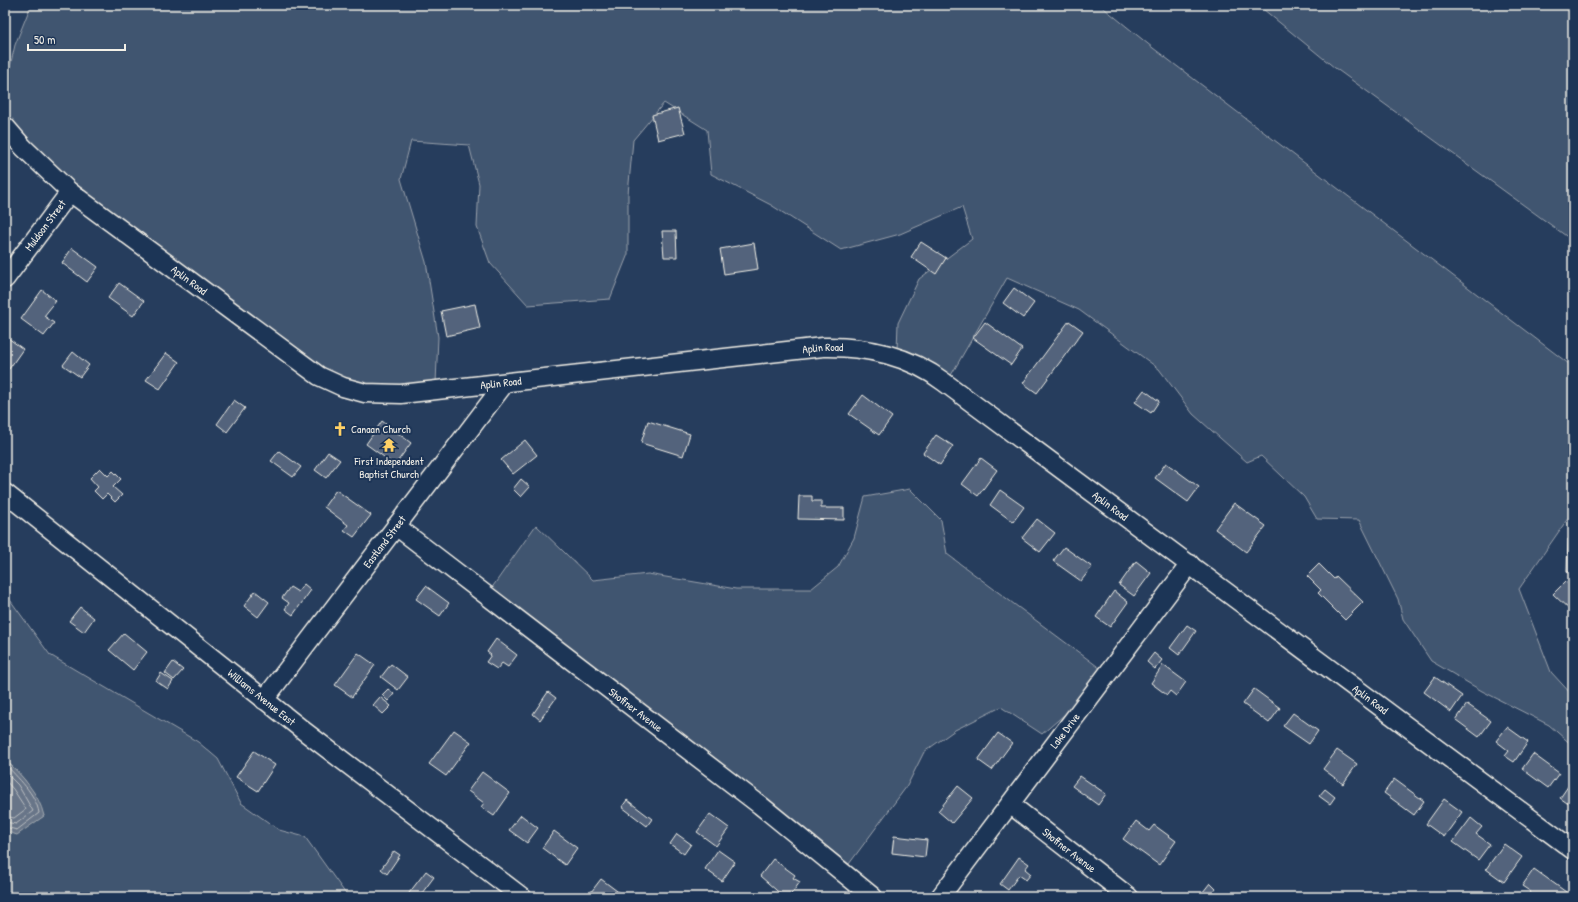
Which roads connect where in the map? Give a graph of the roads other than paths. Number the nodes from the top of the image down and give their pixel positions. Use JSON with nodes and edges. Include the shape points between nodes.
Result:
{"nodes":[{"id":1,"x":5,"y":126,"type":"edge"},
{"id":2,"x":70,"y":192,"type":"junction"},
{"id":3,"x":5,"y":278,"type":"edge"},
{"id":4,"x":506,"y":382,"type":"junction"},
{"id":5,"x":5,"y":494,"type":"edge"},
{"id":6,"x":396,"y":526,"type":"junction"},
{"id":7,"x":1190,"y":564,"type":"junction"},
{"id":8,"x":264,"y":700,"type":"junction"},
{"id":9,"x":1010,"y":804,"type":"junction"},
{"id":10,"x":1573,"y":850,"type":"edge"},
{"id":11,"x":522,"y":897,"type":"edge"},
{"id":12,"x":873,"y":897,"type":"edge"},
{"id":13,"x":940,"y":897,"type":"edge"},
{"id":14,"x":1129,"y":897,"type":"edge"}],
"edges":[{"from":1,"to":2,"type":"street","name":"Aplin Road"},
{"from":2,"to":3,"type":"street","name":"Muldoon Street"},
{"from":2,"to":4,"type":"street","name":"Aplin Road","via":[[278,347],[334,384],[365,393],[389,395]]},
{"from":4,"to":6,"type":"street","name":"Eastland Street"},
{"from":4,"to":7,"type":"street","name":"Aplin Road","via":[[823,348],[850,348],[890,355],[937,376]]},
{"from":5,"to":8,"type":"street","name":"Williams Avenue East"},
{"from":6,"to":8,"type":"street","name":"Eastland Street"},
{"from":6,"to":12,"type":"street","name":"Shoffner Avenue","via":[[760,805]]},
{"from":7,"to":9,"type":"street","name":"Lake Drive"},
{"from":7,"to":10,"type":"street","name":"Aplin Road"},
{"from":8,"to":11,"type":"street","name":"Williams Avenue East"},
{"from":9,"to":13,"type":"street","name":"Lake Drive"},
{"from":9,"to":14,"type":"street","name":"Shoffner Avenue"}]}
